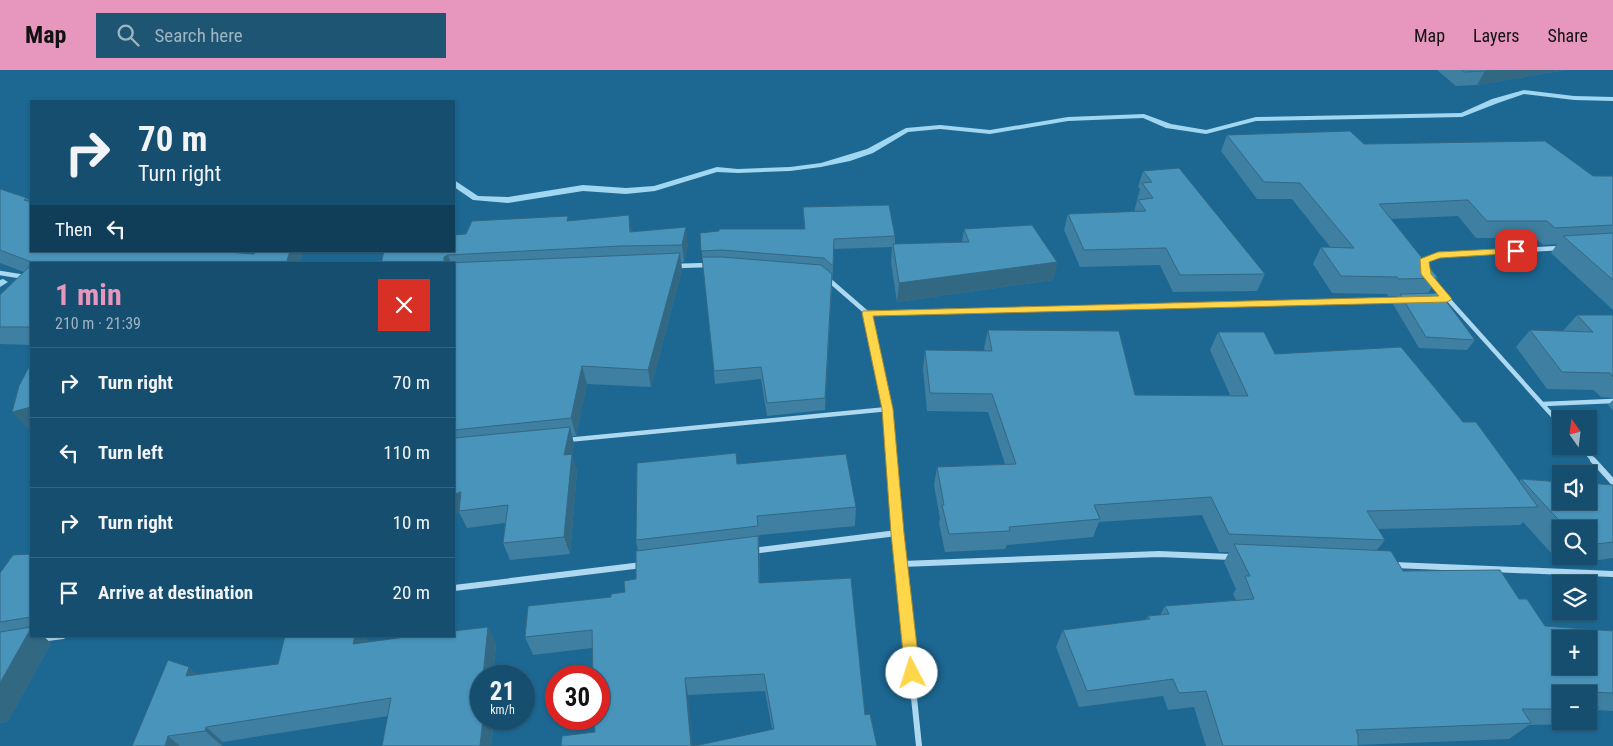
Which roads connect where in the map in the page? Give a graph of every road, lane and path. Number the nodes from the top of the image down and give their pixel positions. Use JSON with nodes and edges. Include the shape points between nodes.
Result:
{"nodes":[{"id":1,"x":1564,"y":248,"type":"edge"},
{"id":2,"x":714,"y":265,"type":"edge"},
{"id":3,"x":664,"y":266,"type":"edge"},
{"id":4,"x":0,"y":273,"type":"edge"},
{"id":5,"x":823,"y":273,"type":"edge"},
{"id":6,"x":30,"y":278,"type":"edge"},
{"id":7,"x":1437,"y":299,"type":"edge"},
{"id":8,"x":1447,"y":299,"type":"junction"},
{"id":9,"x":1407,"y":300,"type":"edge"},
{"id":10,"x":867,"y":313,"type":"junction"},
{"id":11,"x":1613,"y":401,"type":"edge"},
{"id":12,"x":1543,"y":404,"type":"junction"},
{"id":13,"x":888,"y":409,"type":"junction"},
{"id":14,"x":1552,"y":414,"type":"edge"},
{"id":15,"x":562,"y":441,"type":"edge"},
{"id":16,"x":1588,"y":455,"type":"edge"},
{"id":17,"x":1613,"y":482,"type":"edge"},
{"id":18,"x":897,"y":533,"type":"junction"},
{"id":19,"x":741,"y":553,"type":"edge"},
{"id":20,"x":1238,"y":558,"type":"edge"},
{"id":21,"x":653,"y":564,"type":"edge"},
{"id":22,"x":902,"y":564,"type":"junction"},
{"id":23,"x":1386,"y":564,"type":"edge"},
{"id":24,"x":1613,"y":574,"type":"edge"},
{"id":25,"x":455,"y":588,"type":"edge"},
{"id":26,"x":56,"y":637,"type":"edge"},
{"id":27,"x":36,"y":640,"type":"dead end"},
{"id":28,"x":919,"y":746,"type":"edge"}],
"edges":[{"from":1,"to":8,"type":"street","via":[[1438,255],[1424,261],[1426,274]]},
{"from":2,"to":3,"type":"street"},
{"from":4,"to":6,"type":"street"},
{"from":5,"to":10,"type":"street"},
{"from":7,"to":8,"type":"street"},
{"from":8,"to":12,"type":"street"},
{"from":9,"to":10,"type":"street"},
{"from":10,"to":13,"type":"street"},
{"from":11,"to":12,"type":"street"},
{"from":12,"to":14,"type":"street"},
{"from":13,"to":15,"type":"street"},
{"from":13,"to":18,"type":"street"},
{"from":16,"to":17,"type":"street"},
{"from":18,"to":19,"type":"street"},
{"from":18,"to":22,"type":"street"},
{"from":20,"to":22,"type":"street","via":[[1159,554]]},
{"from":21,"to":25,"type":"street"},
{"from":22,"to":28,"type":"street"},
{"from":23,"to":24,"type":"street"},
{"from":26,"to":27,"type":"street"}]}
